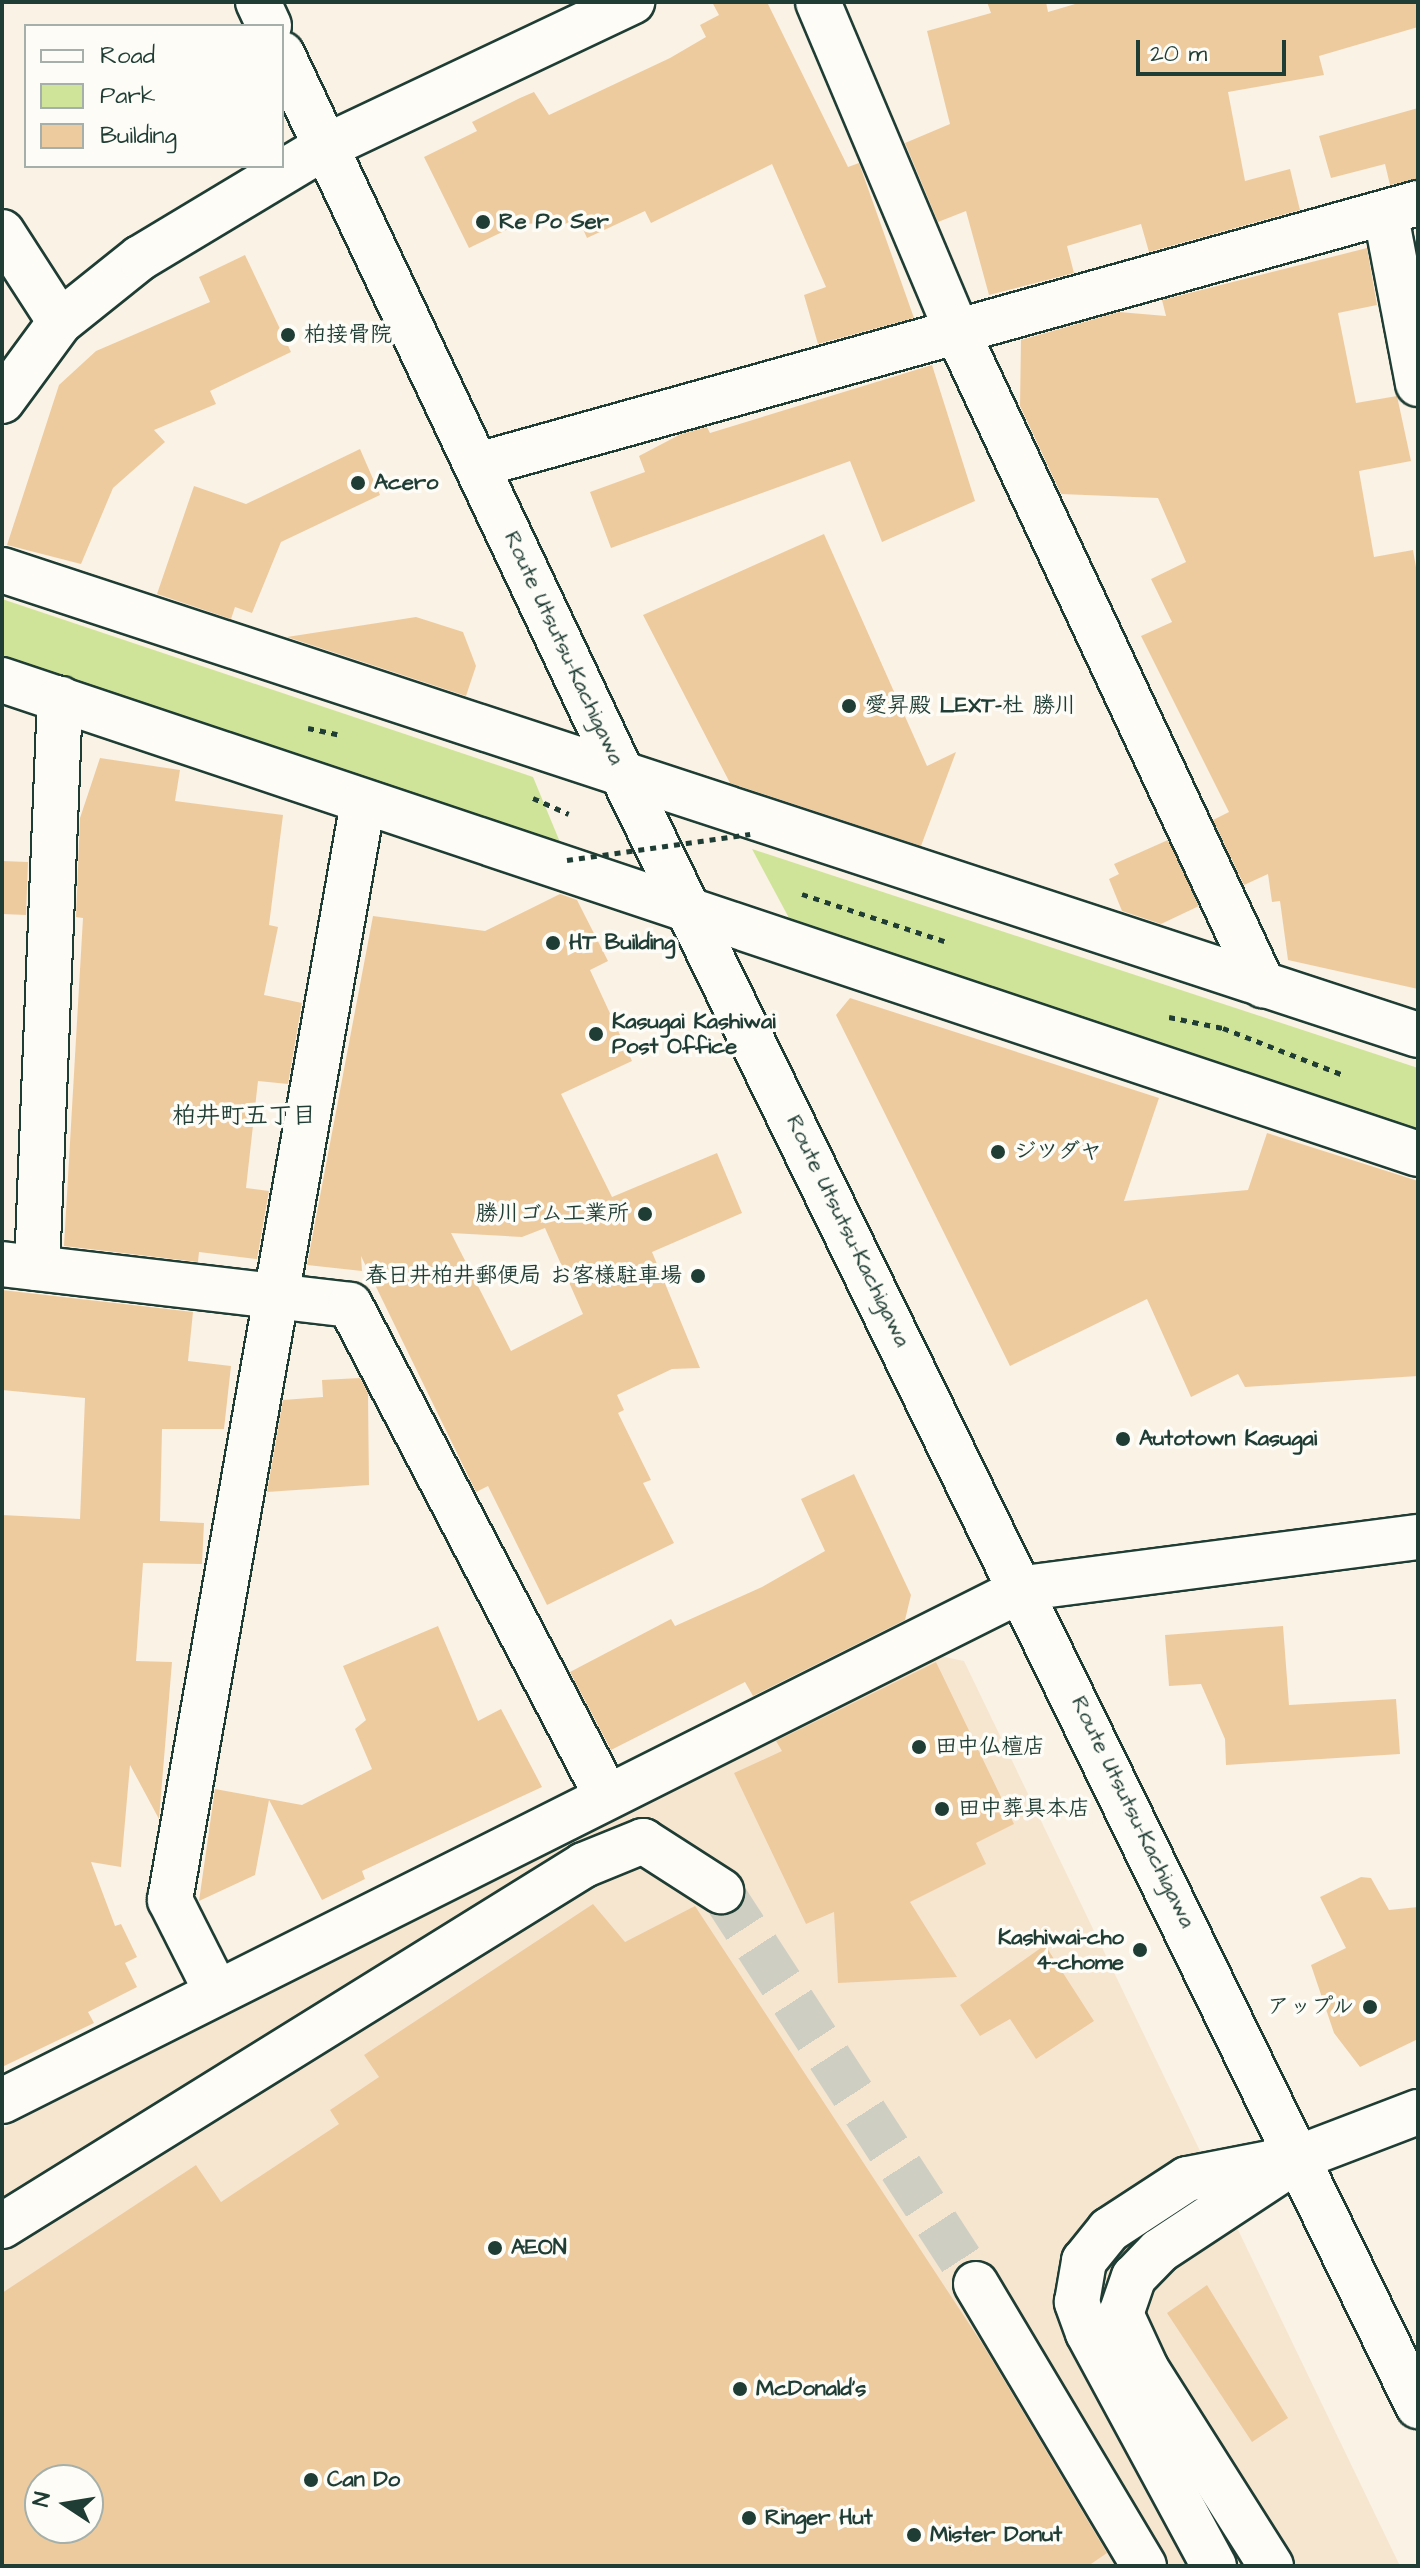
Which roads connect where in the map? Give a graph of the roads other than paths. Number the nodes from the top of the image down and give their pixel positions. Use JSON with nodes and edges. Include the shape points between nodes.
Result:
{"nodes":[{"id":1,"x":258,"y":2,"type":"edge"},
{"id":2,"x":632,"y":2,"type":"edge"},
{"id":3,"x":818,"y":2,"type":"edge"},
{"id":4,"x":268,"y":24,"type":"edge"},
{"id":5,"x":284,"y":58,"type":"edge"},
{"id":6,"x":325,"y":147,"type":"junction"},
{"id":7,"x":1402,"y":210,"type":"edge"},
{"id":8,"x":2,"y":232,"type":"edge"},
{"id":9,"x":60,"y":322,"type":"junction"},
{"id":10,"x":955,"y":327,"type":"junction"},
{"id":11,"x":1418,"y":384,"type":"edge"},
{"id":12,"x":2,"y":401,"type":"edge"},
{"id":13,"x":478,"y":465,"type":"junction"},
{"id":14,"x":2,"y":570,"type":"edge"},
{"id":15,"x":2,"y":680,"type":"edge"},
{"id":16,"x":60,"y":698,"type":"junction"},
{"id":17,"x":622,"y":774,"type":"junction"},
{"id":18,"x":363,"y":802,"type":"junction"},
{"id":19,"x":689,"y":909,"type":"junction"},
{"id":20,"x":1263,"y":985,"type":"junction"},
{"id":21,"x":1418,"y":1035,"type":"edge"},
{"id":22,"x":1418,"y":1154,"type":"edge"},
{"id":23,"x":20,"y":1266,"type":"edge"},
{"id":24,"x":279,"y":1294,"type":"junction"},
{"id":25,"x":1418,"y":1537,"type":"edge"},
{"id":26,"x":1025,"y":1588,"type":"junction"},
{"id":27,"x":606,"y":1795,"type":"junction"},
{"id":28,"x":721,"y":1891,"type":"tunnel mouth"},
{"id":29,"x":215,"y":1989,"type":"junction"},
{"id":30,"x":2,"y":2101,"type":"edge"},
{"id":31,"x":1418,"y":2112,"type":"edge"},
{"id":32,"x":1300,"y":2157,"type":"junction"},
{"id":33,"x":2,"y":2226,"type":"edge"},
{"id":34,"x":976,"y":2284,"type":"tunnel mouth"},
{"id":35,"x":1418,"y":2406,"type":"edge"},
{"id":36,"x":1144,"y":2566,"type":"edge"},
{"id":37,"x":1214,"y":2566,"type":"edge"},
{"id":38,"x":1271,"y":2566,"type":"edge"}],
"edges":[{"from":1,"to":4,"type":"street"},
{"from":2,"to":6,"type":"street"},
{"from":3,"to":10,"type":"street"},
{"from":5,"to":6,"type":"street","name":"Route Utsutsu-Kachigawa"},
{"from":6,"to":9,"type":"street","via":[[140,258]]},
{"from":6,"to":13,"type":"street","name":"Route Utsutsu-Kachigawa"},
{"from":7,"to":10,"type":"street"},
{"from":7,"to":11,"type":"street"},
{"from":8,"to":9,"type":"street"},
{"from":9,"to":12,"type":"street"},
{"from":10,"to":13,"type":"street"},
{"from":10,"to":20,"type":"street"},
{"from":13,"to":17,"type":"street","name":"Route Utsutsu-Kachigawa"},
{"from":14,"to":17,"type":"street"},
{"from":15,"to":16,"type":"street"},
{"from":16,"to":18,"type":"street"},
{"from":16,"to":23,"type":"street"},
{"from":17,"to":19,"type":"street","name":"Route Utsutsu-Kachigawa"},
{"from":17,"to":20,"type":"street"},
{"from":18,"to":19,"type":"street"},
{"from":18,"to":24,"type":"street"},
{"from":19,"to":22,"type":"street"},
{"from":19,"to":26,"type":"street","name":"Route Utsutsu-Kachigawa"},
{"from":20,"to":21,"type":"street"},
{"from":23,"to":24,"type":"street"},
{"from":24,"to":27,"type":"street","via":[[350,1305]]},
{"from":24,"to":29,"type":"street","via":[[170,1900]]},
{"from":25,"to":26,"type":"street"},
{"from":26,"to":27,"type":"street"},
{"from":26,"to":32,"type":"street","name":"Route Utsutsu-Kachigawa"},
{"from":27,"to":29,"type":"street"},
{"from":28,"to":33,"type":"street","via":[[670,1851],[643,1841],[584,1865]]},
{"from":29,"to":30,"type":"street"},
{"from":31,"to":32,"type":"street"},
{"from":32,"to":35,"type":"street","name":"Route Utsutsu-Kachigawa"},
{"from":32,"to":37,"type":"street","via":[[1187,2179],[1109,2230],[1084,2261],[1077,2302],[1088,2333]]},
{"from":32,"to":38,"type":"street","via":[[1159,2251],[1134,2277],[1121,2314],[1146,2368]]},
{"from":34,"to":36,"type":"street","via":[[1137,2544]]}]}
